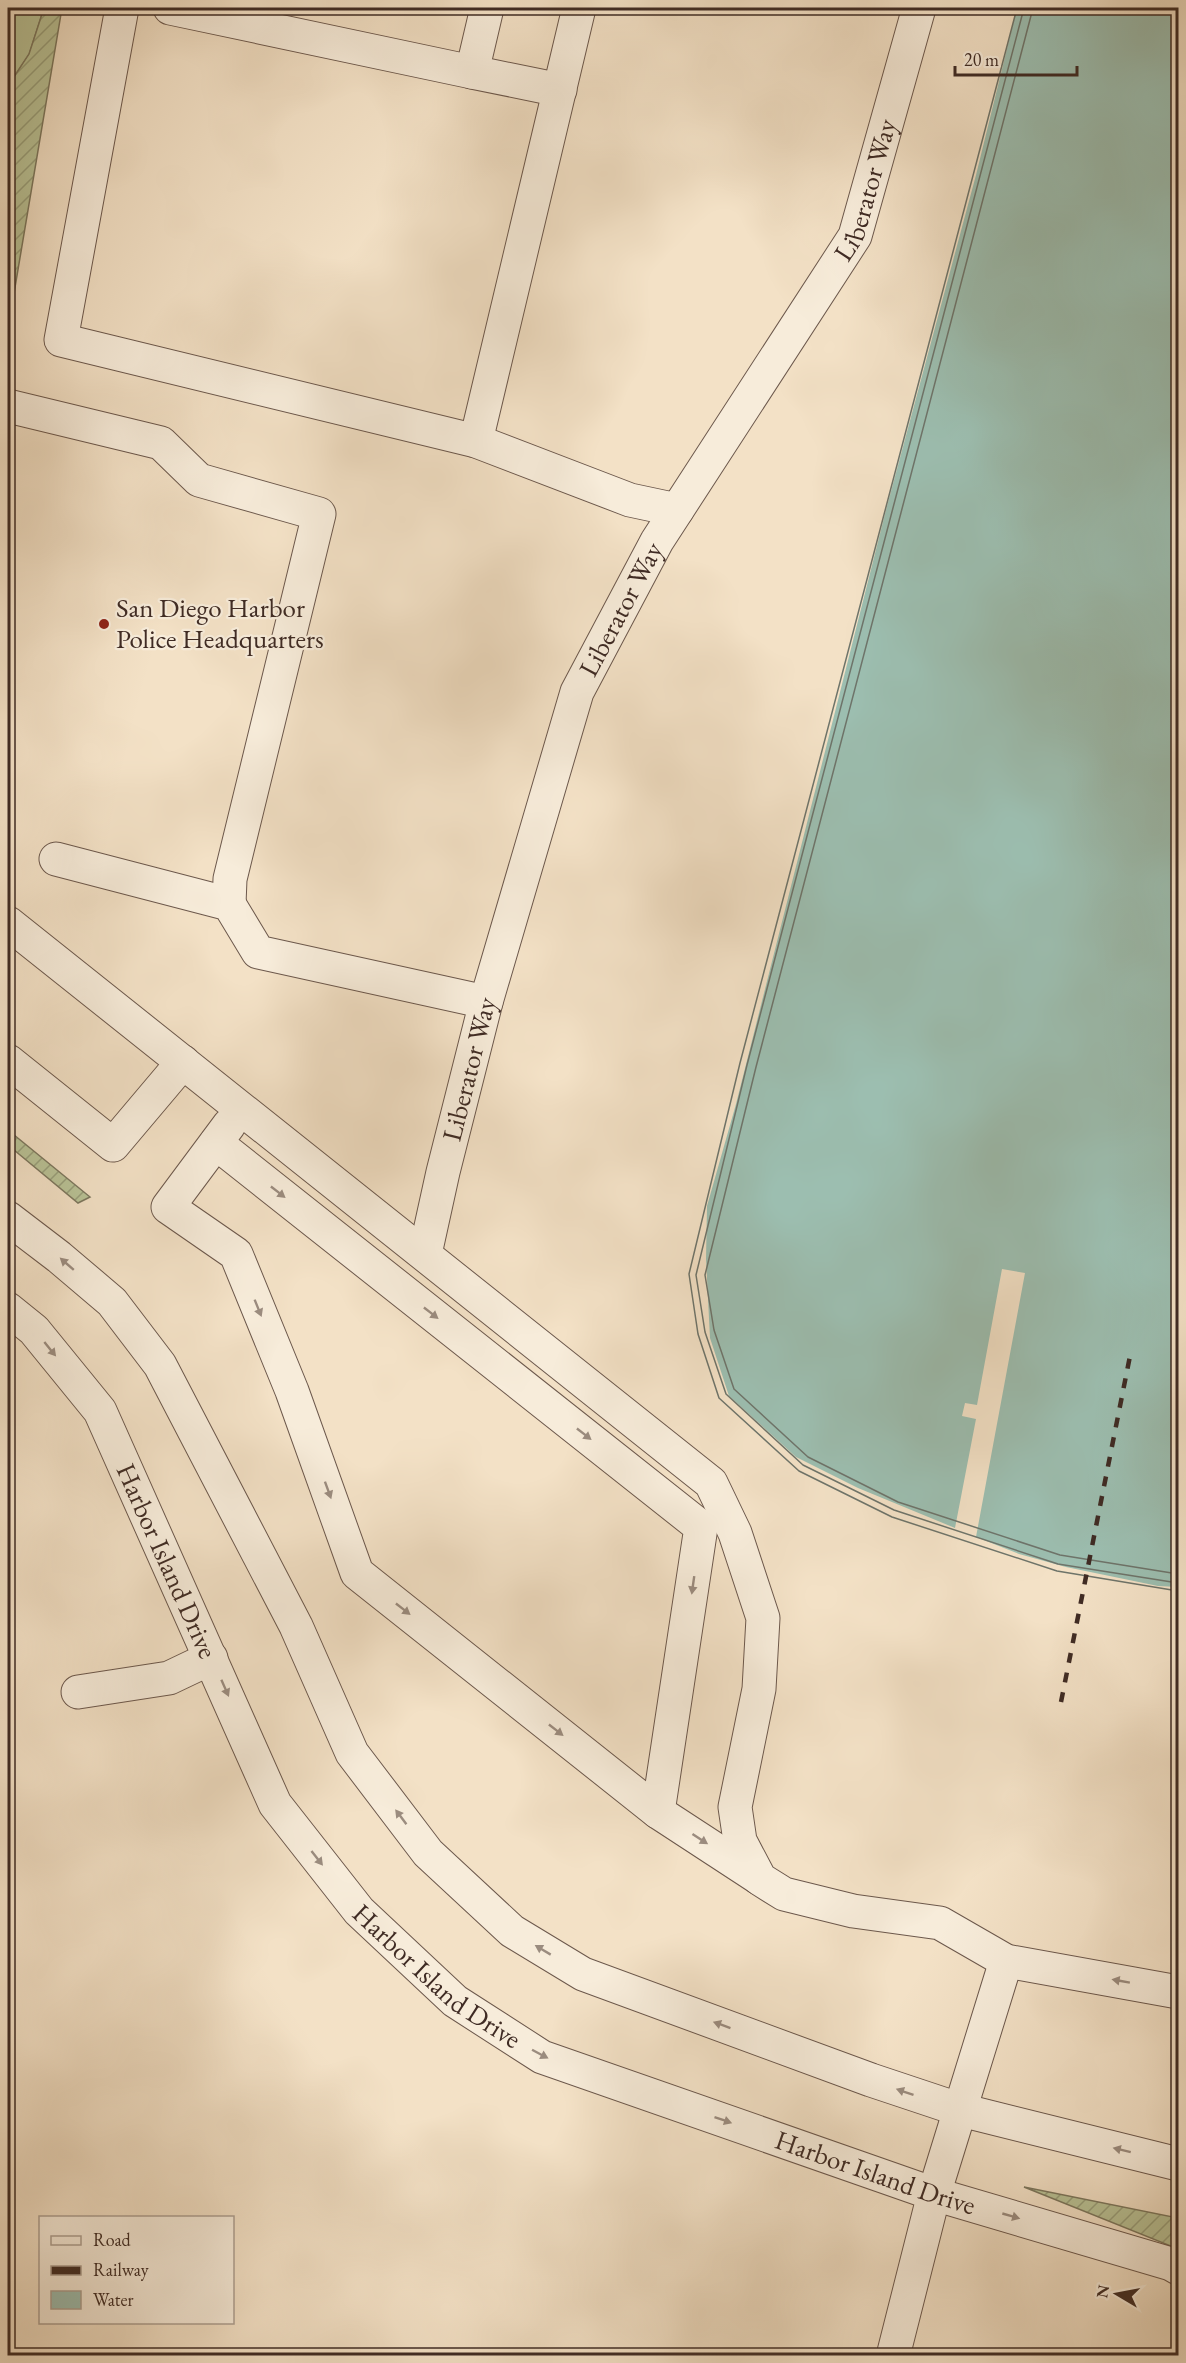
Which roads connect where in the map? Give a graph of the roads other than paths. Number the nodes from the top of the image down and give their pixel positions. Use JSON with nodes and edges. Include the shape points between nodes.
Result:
{"nodes":[{"id":1,"x":122,"y":8,"type":"edge"},
{"id":2,"x":170,"y":8,"type":"edge"},
{"id":3,"x":487,"y":8,"type":"edge"},
{"id":4,"x":579,"y":8,"type":"edge"},
{"id":5,"x":919,"y":8,"type":"edge"},
{"id":6,"x":472,"y":72,"type":"junction"},
{"id":7,"x":560,"y":90,"type":"junction"},
{"id":8,"x":8,"y":406,"type":"edge"},
{"id":9,"x":476,"y":441,"type":"junction"},
{"id":10,"x":677,"y":510,"type":"junction"},
{"id":11,"x":56,"y":859,"type":"dead end"},
{"id":12,"x":229,"y":904,"type":"junction"},
{"id":13,"x":8,"y":923,"type":"edge"},
{"id":14,"x":486,"y":1002,"type":"junction"},
{"id":15,"x":8,"y":1061,"type":"edge"},
{"id":16,"x":183,"y":1062,"type":"junction"},
{"id":17,"x":242,"y":1108,"type":"junction"},
{"id":18,"x":224,"y":1149,"type":"junction"},
{"id":19,"x":8,"y":1218,"type":"edge"},
{"id":20,"x":425,"y":1254,"type":"junction"},
{"id":21,"x":8,"y":1309,"type":"edge"},
{"id":22,"x":212,"y":1658,"type":"junction"},
{"id":23,"x":78,"y":1692,"type":"dead end"},
{"id":24,"x":658,"y":1812,"type":"junction"},
{"id":25,"x":760,"y":1879,"type":"junction"},
{"id":26,"x":1006,"y":1961,"type":"junction"},
{"id":27,"x":1179,"y":1992,"type":"edge"},
{"id":28,"x":961,"y":2110,"type":"junction"},
{"id":29,"x":1179,"y":2164,"type":"edge"},
{"id":30,"x":934,"y":2194,"type":"junction"},
{"id":31,"x":1179,"y":2268,"type":"edge"},
{"id":32,"x":893,"y":2355,"type":"edge"}],
"edges":[{"from":1,"to":9,"type":"street","via":[[61,340]]},
{"from":2,"to":6,"type":"street"},
{"from":3,"to":6,"type":"street"},
{"from":4,"to":7,"type":"street"},
{"from":5,"to":10,"type":"street","name":"Liberator Way","via":[[855,236]]},
{"from":6,"to":7,"type":"street"},
{"from":7,"to":9,"type":"street"},
{"from":8,"to":12,"type":"street","via":[[161,443],[199,480],[319,514],[230,879]]},
{"from":9,"to":10,"type":"street","via":[[630,500]]},
{"from":10,"to":14,"type":"street","name":"Liberator Way","via":[[577,692]]},
{"from":11,"to":12,"type":"street"},
{"from":12,"to":14,"type":"street","via":[[258,952]]},
{"from":13,"to":16,"type":"street"},
{"from":14,"to":20,"type":"street","name":"Liberator Way"},
{"from":15,"to":16,"type":"street","via":[[113,1144]]},
{"from":16,"to":17,"type":"street"},
{"from":17,"to":18,"type":"street"},
{"from":17,"to":20,"type":"street"},
{"from":18,"to":24,"type":"street","one_way":true,"via":[[168,1207],[236,1254],[292,1391],[357,1573]]},
{"from":18,"to":24,"type":"street","one_way":true,"via":[[701,1527]]},
{"from":28,"to":19,"type":"street","one_way":true,"via":[[583,1974],[512,1931],[428,1853],[352,1753],[296,1626],[160,1365],[111,1302]]},
{"from":20,"to":25,"type":"street","via":[[711,1483],[735,1533],[763,1618],[759,1689],[735,1807],[740,1841]]},
{"from":21,"to":22,"type":"street","name":"Harbor Island Drive","one_way":true,"via":[[34,1330],[100,1411]]},
{"from":22,"to":23,"type":"street","via":[[169,1678]]},
{"from":22,"to":30,"type":"street","name":"Harbor Island Drive","one_way":true,"via":[[275,1804],[359,1911],[455,2001],[542,2057]]},
{"from":24,"to":25,"type":"street","one_way":true},
{"from":25,"to":26,"type":"street","via":[[784,1894],[854,1911],[940,1923]]},
{"from":27,"to":26,"type":"street","one_way":true},
{"from":26,"to":28,"type":"street"},
{"from":29,"to":28,"type":"street","one_way":true},
{"from":28,"to":30,"type":"street"},
{"from":30,"to":31,"type":"street","name":"Harbor Island Drive","one_way":true},
{"from":30,"to":32,"type":"street"}]}
